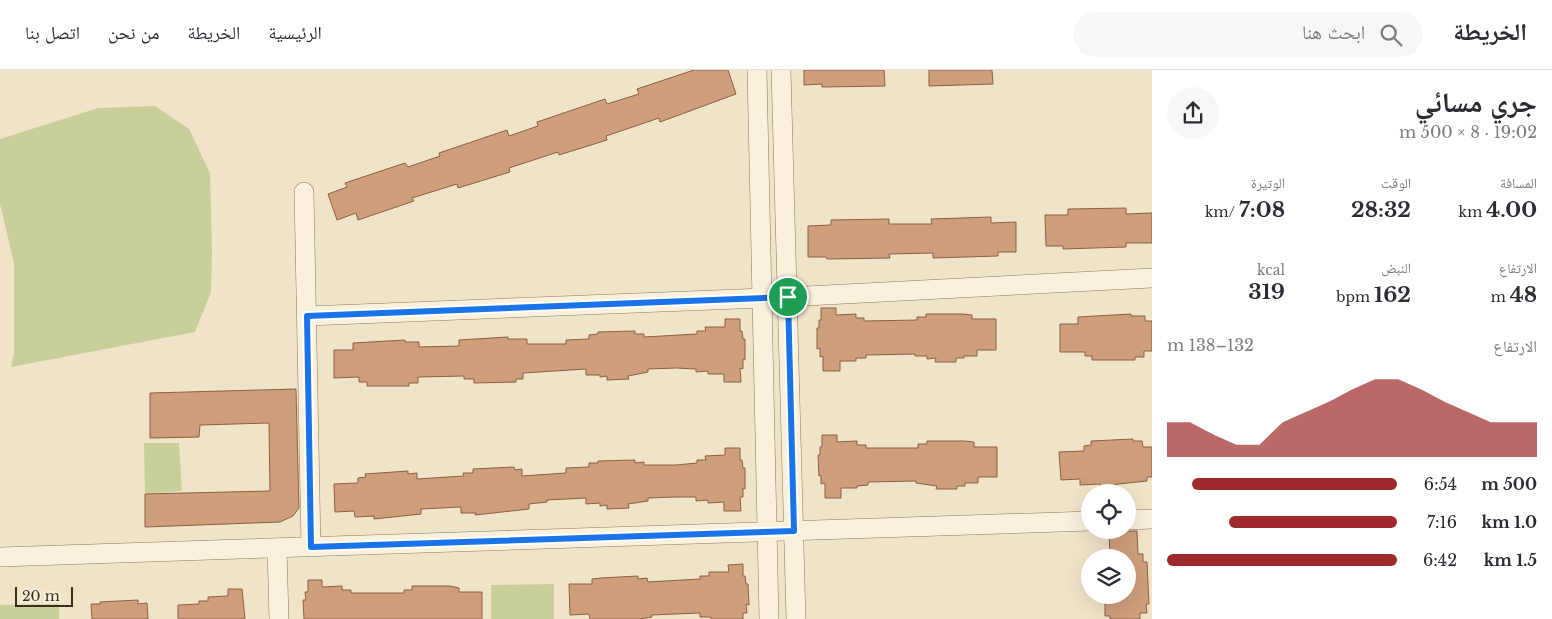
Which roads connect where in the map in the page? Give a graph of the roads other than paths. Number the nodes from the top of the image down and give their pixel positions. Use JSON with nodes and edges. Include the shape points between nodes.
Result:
{"nodes":[{"id":1,"x":757,"y":70,"type":"edge"},
{"id":2,"x":781,"y":70,"type":"edge"},
{"id":3,"x":304,"y":192,"type":"dead end"},
{"id":4,"x":1152,"y":278,"type":"edge"},
{"id":5,"x":788,"y":297,"type":"junction"},
{"id":6,"x":762,"y":298,"type":"junction"},
{"id":7,"x":307,"y":316,"type":"junction"},
{"id":8,"x":1152,"y":519,"type":"edge"},
{"id":9,"x":1136,"y":520,"type":"edge"},
{"id":10,"x":1081,"y":522,"type":"edge"},
{"id":11,"x":794,"y":531,"type":"junction"},
{"id":12,"x":767,"y":532,"type":"junction"},
{"id":13,"x":311,"y":547,"type":"junction"},
{"id":14,"x":277,"y":548,"type":"junction"},
{"id":15,"x":0,"y":557,"type":"edge"},
{"id":16,"x":279,"y":619,"type":"edge"},
{"id":17,"x":769,"y":619,"type":"edge"},
{"id":18,"x":796,"y":619,"type":"edge"}],
"edges":[{"from":1,"to":6,"type":"street"},
{"from":2,"to":5,"type":"street"},
{"from":3,"to":7,"type":"street"},
{"from":4,"to":5,"type":"street"},
{"from":5,"to":6,"type":"street"},
{"from":5,"to":11,"type":"street"},
{"from":6,"to":7,"type":"street"},
{"from":6,"to":12,"type":"street"},
{"from":7,"to":13,"type":"street"},
{"from":8,"to":9,"type":"street"},
{"from":10,"to":11,"type":"street"},
{"from":11,"to":12,"type":"street"},
{"from":11,"to":18,"type":"street"},
{"from":12,"to":13,"type":"street"},
{"from":12,"to":17,"type":"street"},
{"from":13,"to":14,"type":"street"},
{"from":14,"to":15,"type":"street"},
{"from":14,"to":16,"type":"street"}]}
